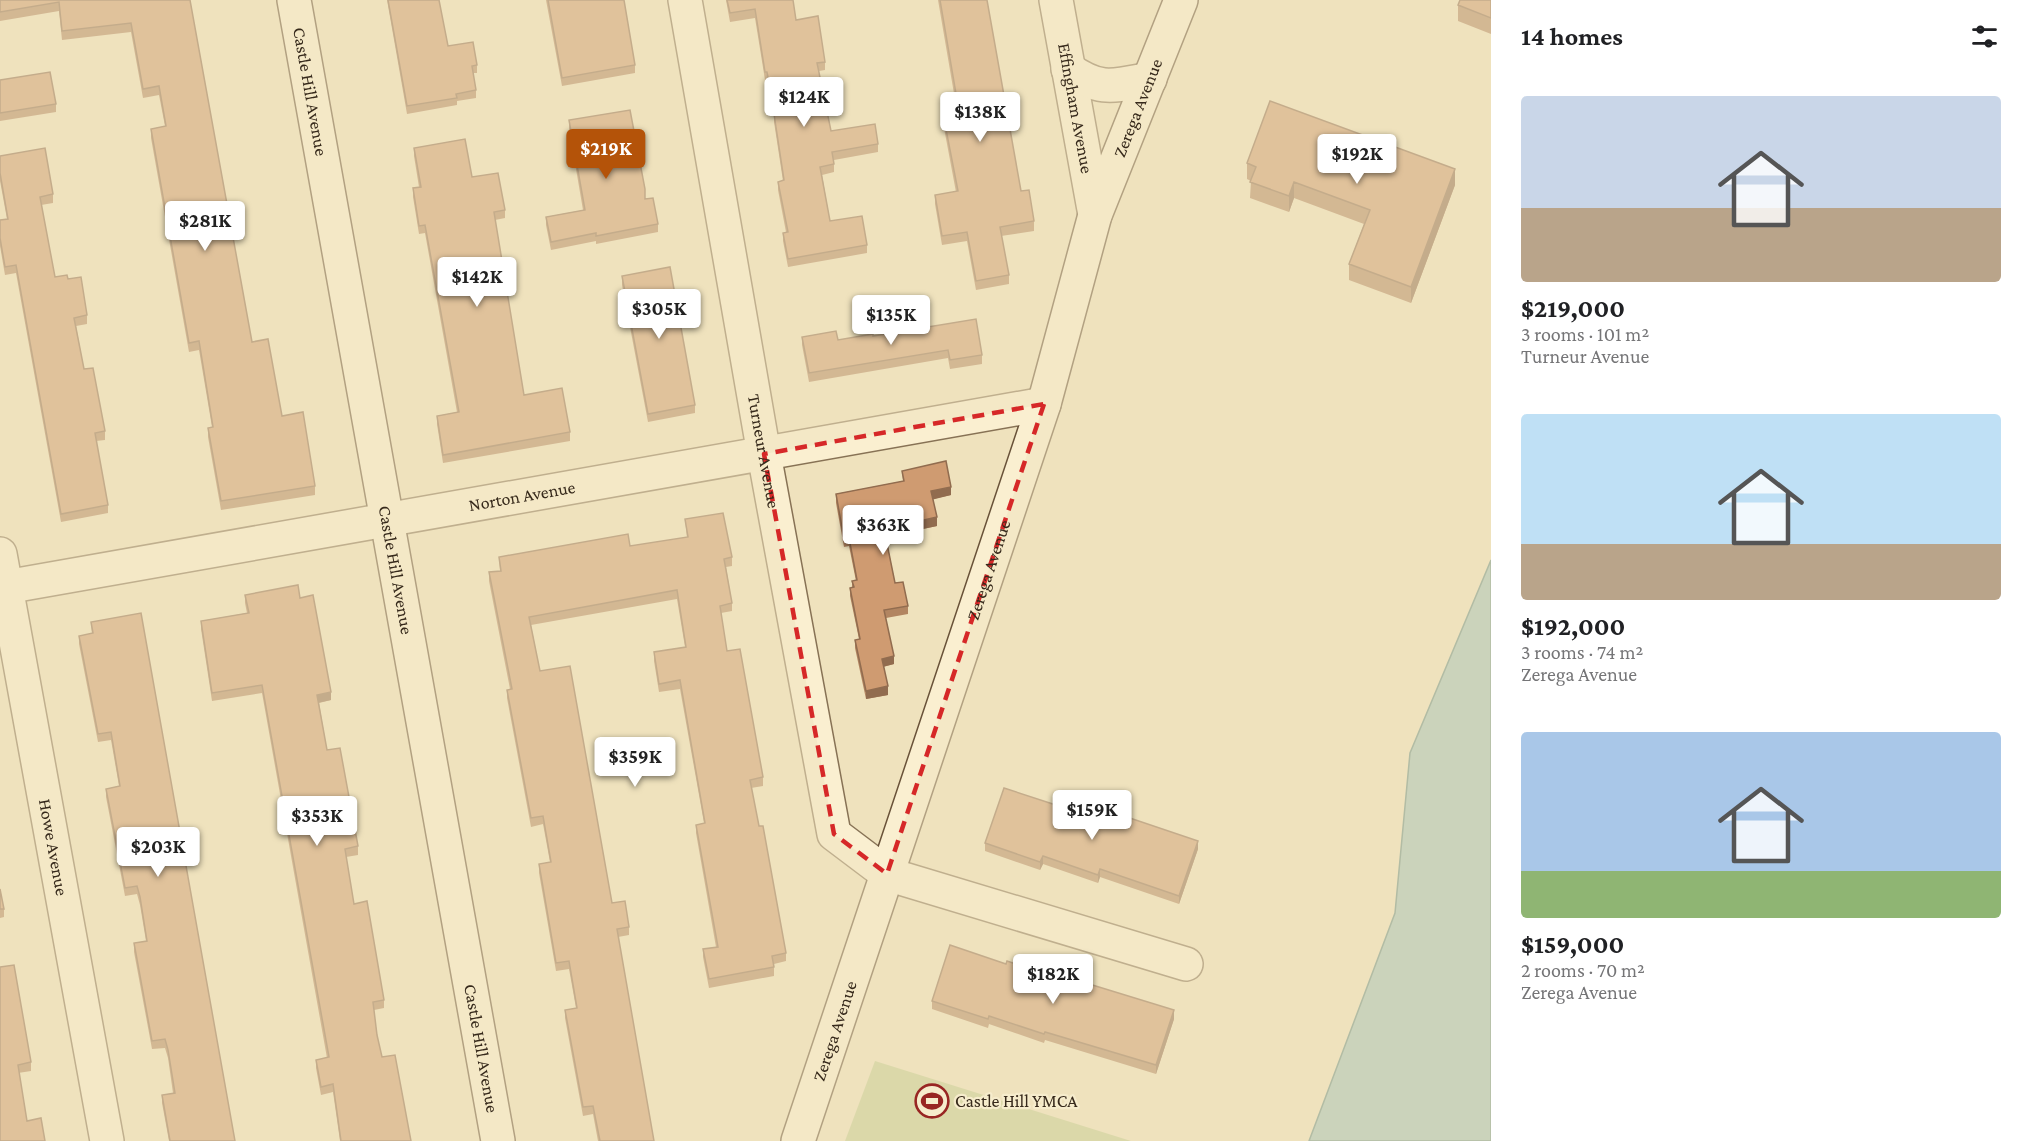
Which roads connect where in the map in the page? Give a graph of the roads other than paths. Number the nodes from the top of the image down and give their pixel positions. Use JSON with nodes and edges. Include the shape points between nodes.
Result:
{"nodes":[{"id":1,"x":294,"y":0,"type":"edge"},
{"id":2,"x":685,"y":0,"type":"edge"},
{"id":3,"x":1056,"y":0,"type":"edge"},
{"id":4,"x":1181,"y":0,"type":"edge"},
{"id":5,"x":1068,"y":69,"type":"junction"},
{"id":6,"x":1150,"y":79,"type":"junction"},
{"id":7,"x":1095,"y":214,"type":"junction"},
{"id":8,"x":1044,"y":404,"type":"junction"},
{"id":9,"x":764,"y":454,"type":"junction"},
{"id":10,"x":386,"y":522,"type":"junction"},
{"id":11,"x":0,"y":554,"type":"edge"},
{"id":12,"x":3,"y":588,"type":"edge"},
{"id":13,"x":887,"y":874,"type":"junction"},
{"id":14,"x":1186,"y":964,"type":"dead end"},
{"id":15,"x":107,"y":1141,"type":"edge"},
{"id":16,"x":498,"y":1141,"type":"edge"},
{"id":17,"x":798,"y":1141,"type":"edge"}],
"edges":[{"from":1,"to":10,"type":"street","name":"Castle Hill Avenue"},
{"from":2,"to":9,"type":"street","name":"Turneur Avenue"},
{"from":3,"to":5,"type":"street","name":"Effingham Avenue"},
{"from":4,"to":6,"type":"street","name":"Zerega Avenue"},
{"from":5,"to":6,"type":"street","via":[[1100,86]]},
{"from":5,"to":7,"type":"street","name":"Effingham Avenue"},
{"from":6,"to":7,"type":"street","name":"Zerega Avenue"},
{"from":7,"to":8,"type":"street","name":"Zerega Avenue"},
{"from":8,"to":9,"type":"street","name":"Norton Avenue"},
{"from":8,"to":13,"type":"street","name":"Zerega Avenue"},
{"from":9,"to":10,"type":"street","name":"Norton Avenue"},
{"from":9,"to":13,"type":"street","name":"Turneur Avenue","via":[[834,834]]},
{"from":10,"to":12,"type":"street","name":"Norton Avenue"},
{"from":10,"to":16,"type":"street","name":"Castle Hill Avenue"},
{"from":11,"to":12,"type":"street","name":"Howe Avenue"},
{"from":12,"to":15,"type":"street","name":"Howe Avenue"},
{"from":13,"to":14,"type":"street"},
{"from":13,"to":17,"type":"street","name":"Zerega Avenue"}]}
